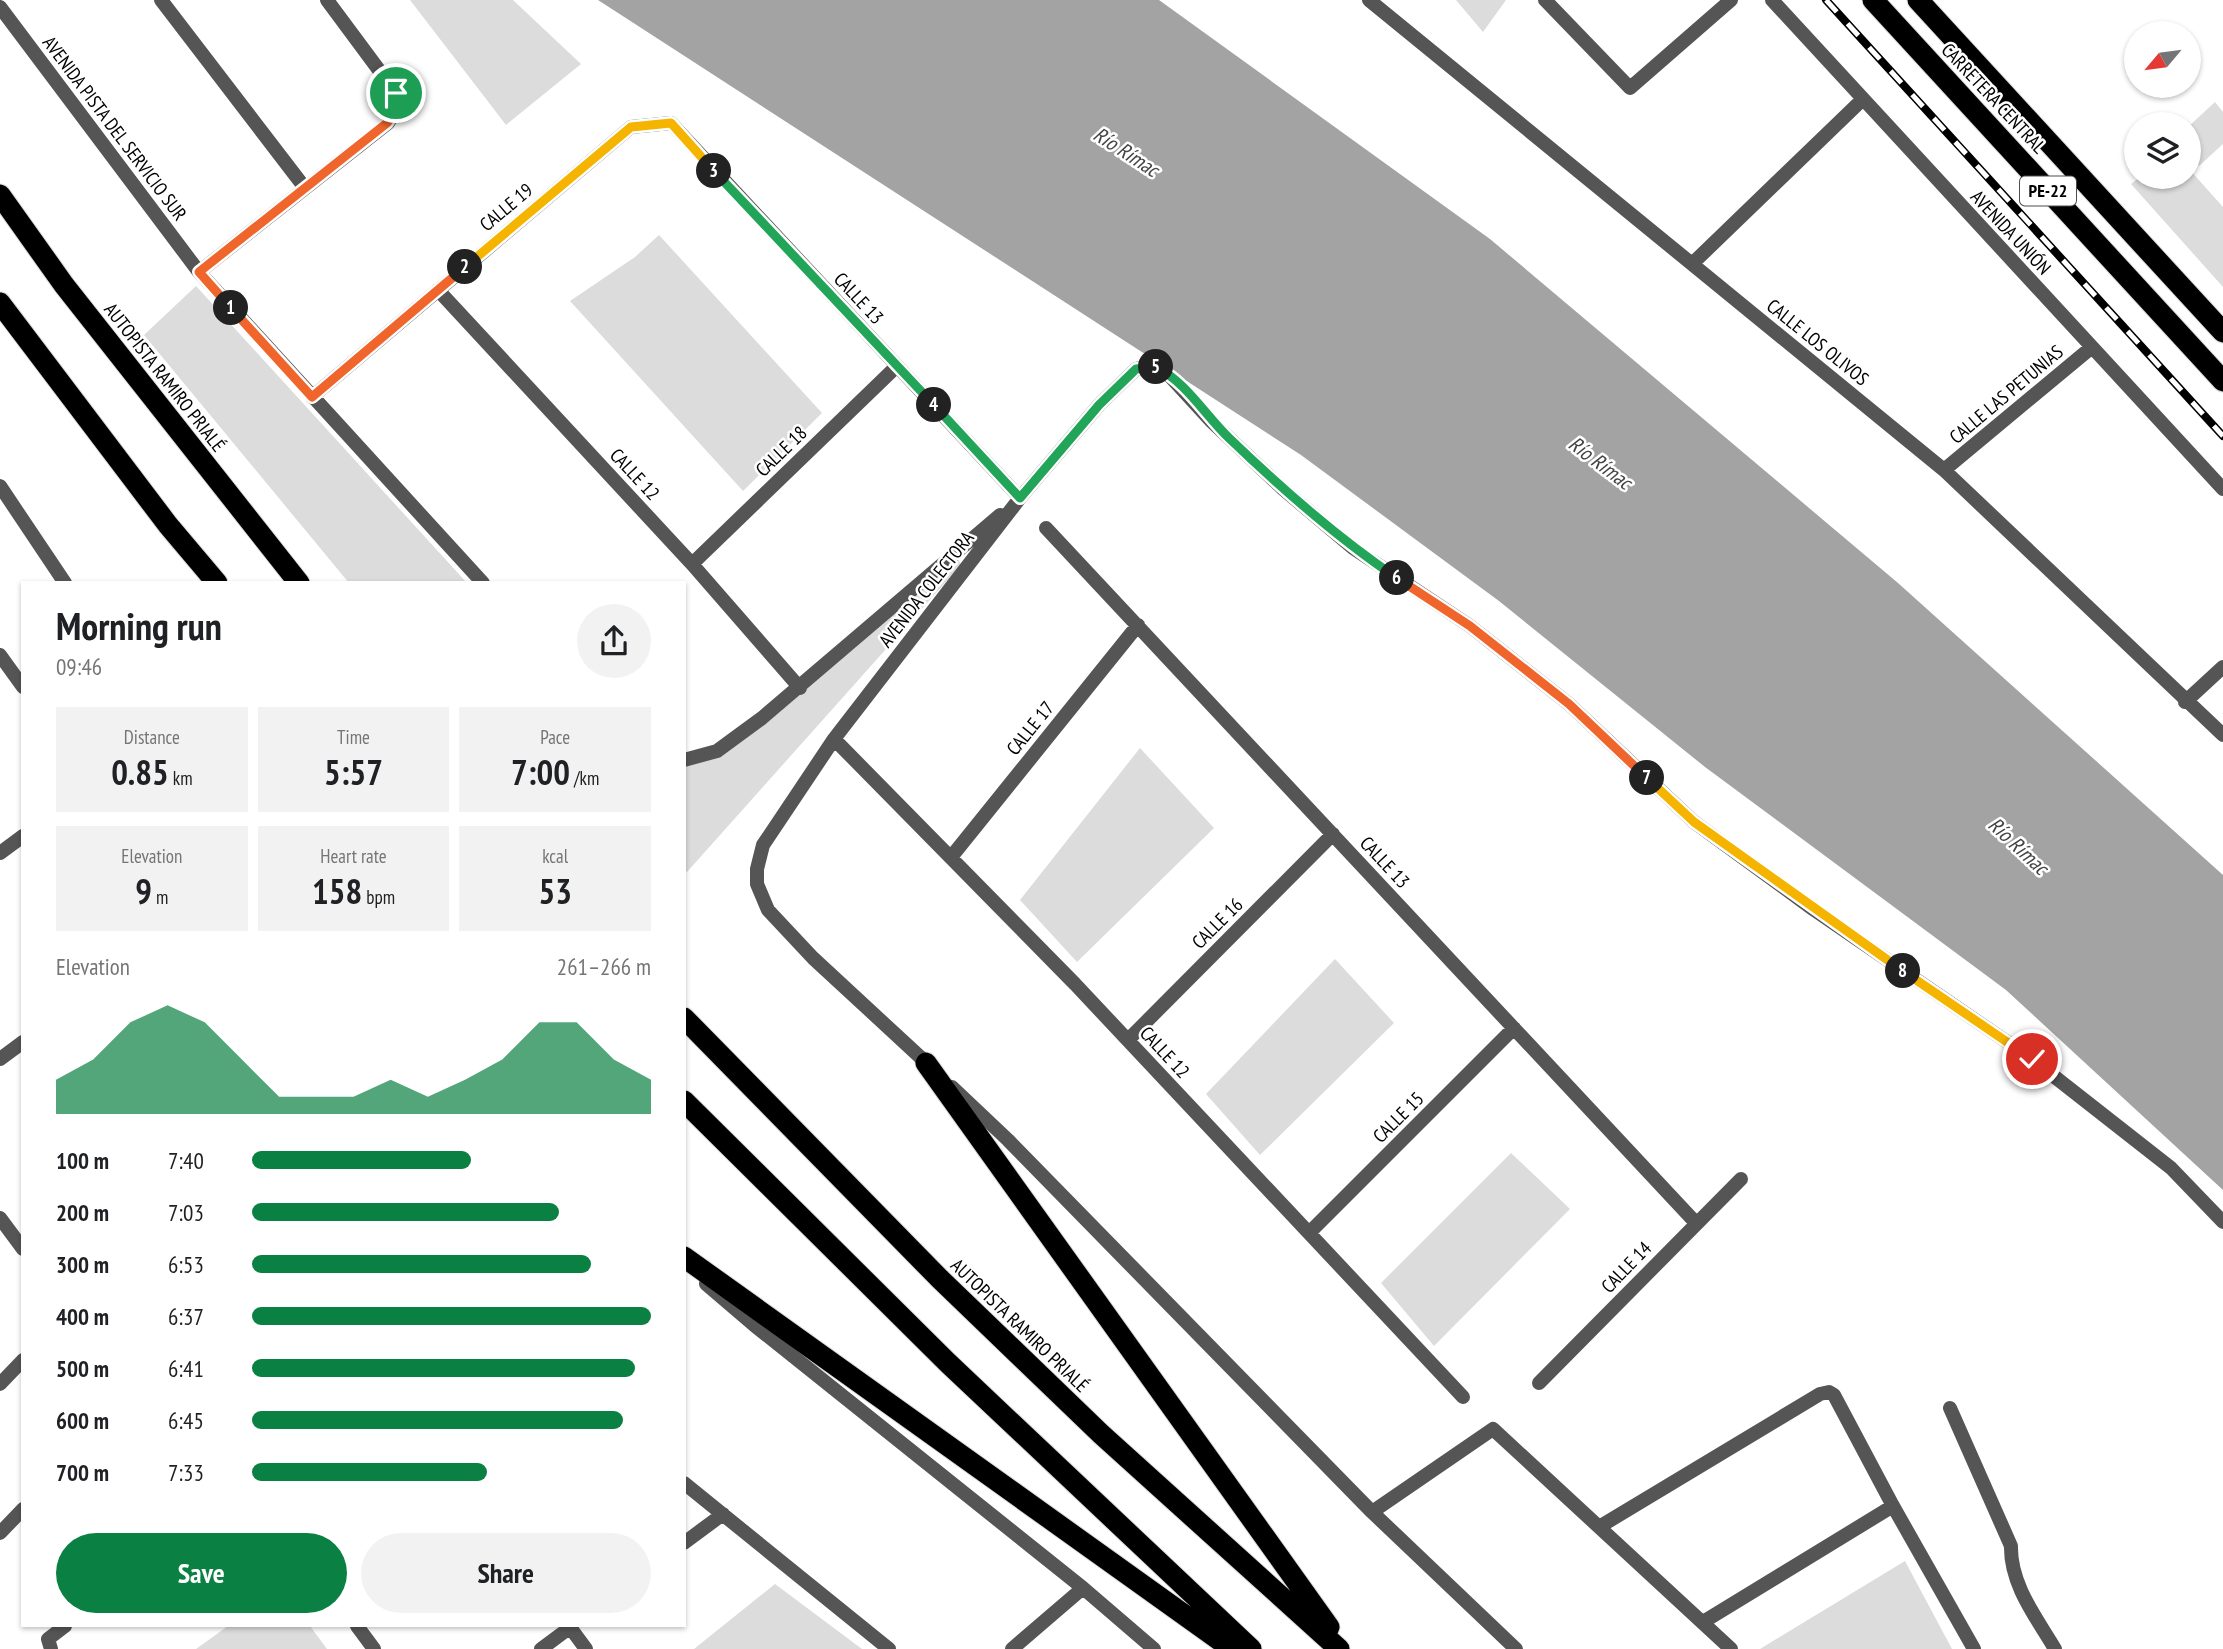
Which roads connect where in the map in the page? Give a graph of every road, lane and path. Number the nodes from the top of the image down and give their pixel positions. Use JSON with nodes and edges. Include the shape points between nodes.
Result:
{"nodes":[{"id":1,"x":161,"y":0,"type":"edge"},
{"id":2,"x":327,"y":0,"type":"edge"},
{"id":3,"x":1369,"y":0,"type":"edge"},
{"id":4,"x":1545,"y":0,"type":"edge"},
{"id":5,"x":1731,"y":0,"type":"edge"},
{"id":6,"x":1772,"y":0,"type":"edge"},
{"id":7,"x":1873,"y":0,"type":"edge"},
{"id":8,"x":1918,"y":0,"type":"edge"},
{"id":9,"x":0,"y":7,"type":"edge"},
{"id":10,"x":1863,"y":99,"type":"junction"},
{"id":11,"x":671,"y":123,"type":"joint"},
{"id":12,"x":305,"y":188,"type":"junction"},
{"id":13,"x":0,"y":195,"type":"edge"},
{"id":14,"x":1692,"y":264,"type":"junction"},
{"id":15,"x":199,"y":272,"type":"junction"},
{"id":16,"x":438,"y":290,"type":"junction"},
{"id":17,"x":0,"y":303,"type":"edge"},
{"id":18,"x":2223,"y":331,"type":"edge"},
{"id":19,"x":2092,"y":347,"type":"junction"},
{"id":20,"x":897,"y":366,"type":"junction"},
{"id":21,"x":2223,"y":381,"type":"edge"},
{"id":22,"x":312,"y":397,"type":"junction"},
{"id":23,"x":1944,"y":471,"type":"junction"},
{"id":24,"x":0,"y":486,"type":"edge"},
{"id":25,"x":2223,"y":489,"type":"edge"},
{"id":26,"x":1020,"y":498,"type":"junction"},
{"id":27,"x":1046,"y":528,"type":"dead end"},
{"id":28,"x":692,"y":564,"type":"junction"},
{"id":29,"x":64,"y":581,"type":"edge"},
{"id":30,"x":215,"y":581,"type":"edge"},
{"id":31,"x":297,"y":581,"type":"edge"},
{"id":32,"x":481,"y":581,"type":"edge"},
{"id":33,"x":1138,"y":625,"type":"junction"},
{"id":34,"x":0,"y":654,"type":"edge"},
{"id":35,"x":2223,"y":667,"type":"edge"},
{"id":36,"x":21,"y":684,"type":"edge"},
{"id":37,"x":800,"y":688,"type":"junction"},
{"id":38,"x":2185,"y":702,"type":"junction"},
{"id":39,"x":2223,"y":735,"type":"edge"},
{"id":40,"x":834,"y":739,"type":"junction"},
{"id":41,"x":686,"y":759,"type":"edge"},
{"id":42,"x":1333,"y":834,"type":"junction"},
{"id":43,"x":21,"y":837,"type":"edge"},
{"id":44,"x":0,"y":853,"type":"edge"},
{"id":45,"x":952,"y":856,"type":"junction"},
{"id":46,"x":686,"y":1020,"type":"edge"},
{"id":47,"x":1514,"y":1028,"type":"junction"},
{"id":48,"x":1128,"y":1040,"type":"junction"},
{"id":49,"x":21,"y":1043,"type":"edge"},
{"id":50,"x":0,"y":1059,"type":"edge"},
{"id":51,"x":926,"y":1063,"type":"junction"},
{"id":52,"x":686,"y":1103,"type":"edge"},
{"id":53,"x":1741,"y":1180,"type":"dead end"},
{"id":54,"x":0,"y":1218,"type":"edge"},
{"id":55,"x":2223,"y":1222,"type":"edge"},
{"id":56,"x":1696,"y":1223,"type":"junction"},
{"id":57,"x":1309,"y":1233,"type":"junction"},
{"id":58,"x":21,"y":1246,"type":"edge"},
{"id":59,"x":686,"y":1258,"type":"edge"},
{"id":60,"x":686,"y":1266,"type":"edge"},
{"id":61,"x":21,"y":1362,"type":"edge"},
{"id":62,"x":1539,"y":1383,"type":"dead end"},
{"id":63,"x":0,"y":1384,"type":"edge"},
{"id":64,"x":1463,"y":1397,"type":"dead end"},
{"id":65,"x":1950,"y":1408,"type":"dead end"},
{"id":66,"x":686,"y":1485,"type":"edge"},
{"id":67,"x":1893,"y":1506,"type":"junction"},
{"id":68,"x":21,"y":1511,"type":"edge"},
{"id":69,"x":1372,"y":1512,"type":"junction"},
{"id":70,"x":723,"y":1514,"type":"junction"},
{"id":71,"x":1599,"y":1527,"type":"junction"},
{"id":72,"x":0,"y":1533,"type":"edge"},
{"id":73,"x":686,"y":1542,"type":"edge"},
{"id":74,"x":1083,"y":1588,"type":"junction"},
{"id":75,"x":1703,"y":1622,"type":"junction"},
{"id":76,"x":64,"y":1627,"type":"edge"},
{"id":77,"x":358,"y":1627,"type":"edge"},
{"id":78,"x":569,"y":1627,"type":"edge"},
{"id":79,"x":571,"y":1627,"type":"edge"},
{"id":80,"x":51,"y":1649,"type":"edge"},
{"id":81,"x":374,"y":1649,"type":"edge"},
{"id":82,"x":541,"y":1649,"type":"edge"},
{"id":83,"x":586,"y":1649,"type":"edge"},
{"id":84,"x":889,"y":1649,"type":"edge"},
{"id":85,"x":1012,"y":1649,"type":"edge"},
{"id":86,"x":1154,"y":1649,"type":"edge"},
{"id":87,"x":1232,"y":1649,"type":"edge"},
{"id":88,"x":1251,"y":1649,"type":"edge"},
{"id":89,"x":1339,"y":1649,"type":"edge"},
{"id":90,"x":1344,"y":1649,"type":"edge"},
{"id":91,"x":1516,"y":1649,"type":"edge"},
{"id":92,"x":1731,"y":1649,"type":"edge"},
{"id":93,"x":1974,"y":1649,"type":"edge"},
{"id":94,"x":2055,"y":1649,"type":"edge"}],
"edges":[{"from":1,"to":12,"type":"street"},
{"from":2,"to":12,"type":"street","via":[[396,93],[397,107],[387,123]]},
{"from":3,"to":14,"type":"street","name":"CALLE LOS OLIVOS"},
{"from":4,"to":5,"type":"street","via":[[1630,88]]},
{"from":6,"to":10,"type":"street","name":"AVENIDA UNIÓN"},
{"from":7,"to":21,"type":"highway","name":"CARRETERA CENTRAL","number":"PE-22"},
{"from":8,"to":18,"type":"highway","name":"CARRETERA CENTRAL","number":"PE-22"},
{"from":9,"to":15,"type":"street","name":"AVENIDA PISTA DEL SERVICIO SUR"},
{"from":10,"to":14,"type":"street"},
{"from":10,"to":19,"type":"street","name":"AVENIDA UNIÓN"},
{"from":11,"to":16,"type":"street","name":"CALLE 19","via":[[631,127]]},
{"from":11,"to":20,"type":"street","name":"CALLE 13"},
{"from":12,"to":15,"type":"street"},
{"from":13,"to":31,"type":"highway","name":"AUTOPISTA RAMIRO PRIALÉ","via":[[73,296]]},
{"from":14,"to":23,"type":"street","name":"CALLE LOS OLIVOS"},
{"from":15,"to":22,"type":"street","name":"AVENIDA PISTA DEL SERVICIO SUR"},
{"from":16,"to":22,"type":"street","name":"CALLE 19"},
{"from":16,"to":28,"type":"street","name":"CALLE 12"},
{"from":17,"to":30,"type":"highway"},
{"from":19,"to":23,"type":"street","name":"CALLE LAS PETUNIAS"},
{"from":19,"to":25,"type":"street","name":"AVENIDA UNIÓN"},
{"from":20,"to":26,"type":"street","name":"CALLE 13"},
{"from":20,"to":28,"type":"street","name":"CALLE 18"},
{"from":22,"to":32,"type":"street","name":"AVENIDA PISTA DEL SERVICIO SUR"},
{"from":23,"to":38,"type":"street","name":"CALLE LOS OLIVOS"},
{"from":24,"to":29,"type":"street"},
{"from":26,"to":37,"type":"street"},
{"from":26,"to":40,"type":"street","name":"AVENIDA COLECTORA"},
{"from":26,"to":55,"type":"street","name":"AVENIDA COLECTORA","via":[[1136,369],[1154,366],[1167,373],[1283,489],[1353,548],[1470,626],[1569,704],[1694,822],[2032,1059],[2171,1168]]},
{"from":27,"to":33,"type":"street","name":"CALLE 13"},
{"from":28,"to":37,"type":"street","name":"CALLE 12"},
{"from":33,"to":42,"type":"street","name":"CALLE 13"},
{"from":33,"to":45,"type":"street","name":"CALLE 17"},
{"from":34,"to":36,"type":"street"},
{"from":35,"to":38,"type":"street"},
{"from":37,"to":41,"type":"street","via":[[717,751]]},
{"from":38,"to":39,"type":"street","name":"CALLE LOS OLIVOS"},
{"from":40,"to":45,"type":"street","name":"CALLE 12"},
{"from":40,"to":51,"type":"street","name":"AVENIDA COLECTORA","via":[[763,845],[757,884],[768,910],[813,958]]},
{"from":42,"to":47,"type":"street","name":"CALLE 13"},
{"from":42,"to":48,"type":"street","name":"CALLE 16"},
{"from":43,"to":44,"type":"street"},
{"from":45,"to":48,"type":"street","name":"CALLE 12"},
{"from":46,"to":89,"type":"highway","name":"AUTOPISTA RAMIRO PRIALÉ","via":[[987,1325]]},
{"from":47,"to":56,"type":"street","name":"CALLE 13"},
{"from":47,"to":57,"type":"street","name":"CALLE 15"},
{"from":48,"to":57,"type":"street","name":"CALLE 12"},
{"from":49,"to":50,"type":"street"},
{"from":51,"to":69,"type":"street","via":[[1008,1140]]},
{"from":51,"to":90,"type":"highway"},
{"from":52,"to":88,"type":"highway","via":[[948,1363]]},
{"from":53,"to":56,"type":"street","name":"CALLE 14"},
{"from":54,"to":58,"type":"street"},
{"from":56,"to":62,"type":"street","name":"CALLE 14"},
{"from":57,"to":64,"type":"street","name":"CALLE 12"},
{"from":59,"to":87,"type":"highway"},
{"from":60,"to":74,"type":"street"},
{"from":61,"to":63,"type":"street"},
{"from":65,"to":94,"type":"street","via":[[2011,1546],[2010,1566]]},
{"from":66,"to":70,"type":"street"},
{"from":67,"to":71,"type":"street","via":[[1829,1392]]},
{"from":67,"to":75,"type":"street"},
{"from":67,"to":93,"type":"street"},
{"from":68,"to":72,"type":"street"},
{"from":69,"to":71,"type":"street","via":[[1493,1429]]},
{"from":69,"to":91,"type":"street"},
{"from":70,"to":73,"type":"street"},
{"from":70,"to":84,"type":"street"},
{"from":71,"to":75,"type":"street"},
{"from":74,"to":85,"type":"street"},
{"from":74,"to":86,"type":"street"},
{"from":75,"to":92,"type":"street"},
{"from":76,"to":80,"type":"street","via":[[48,1639]]},
{"from":77,"to":81,"type":"street"},
{"from":78,"to":82,"type":"street"},
{"from":79,"to":83,"type":"street"}]}
